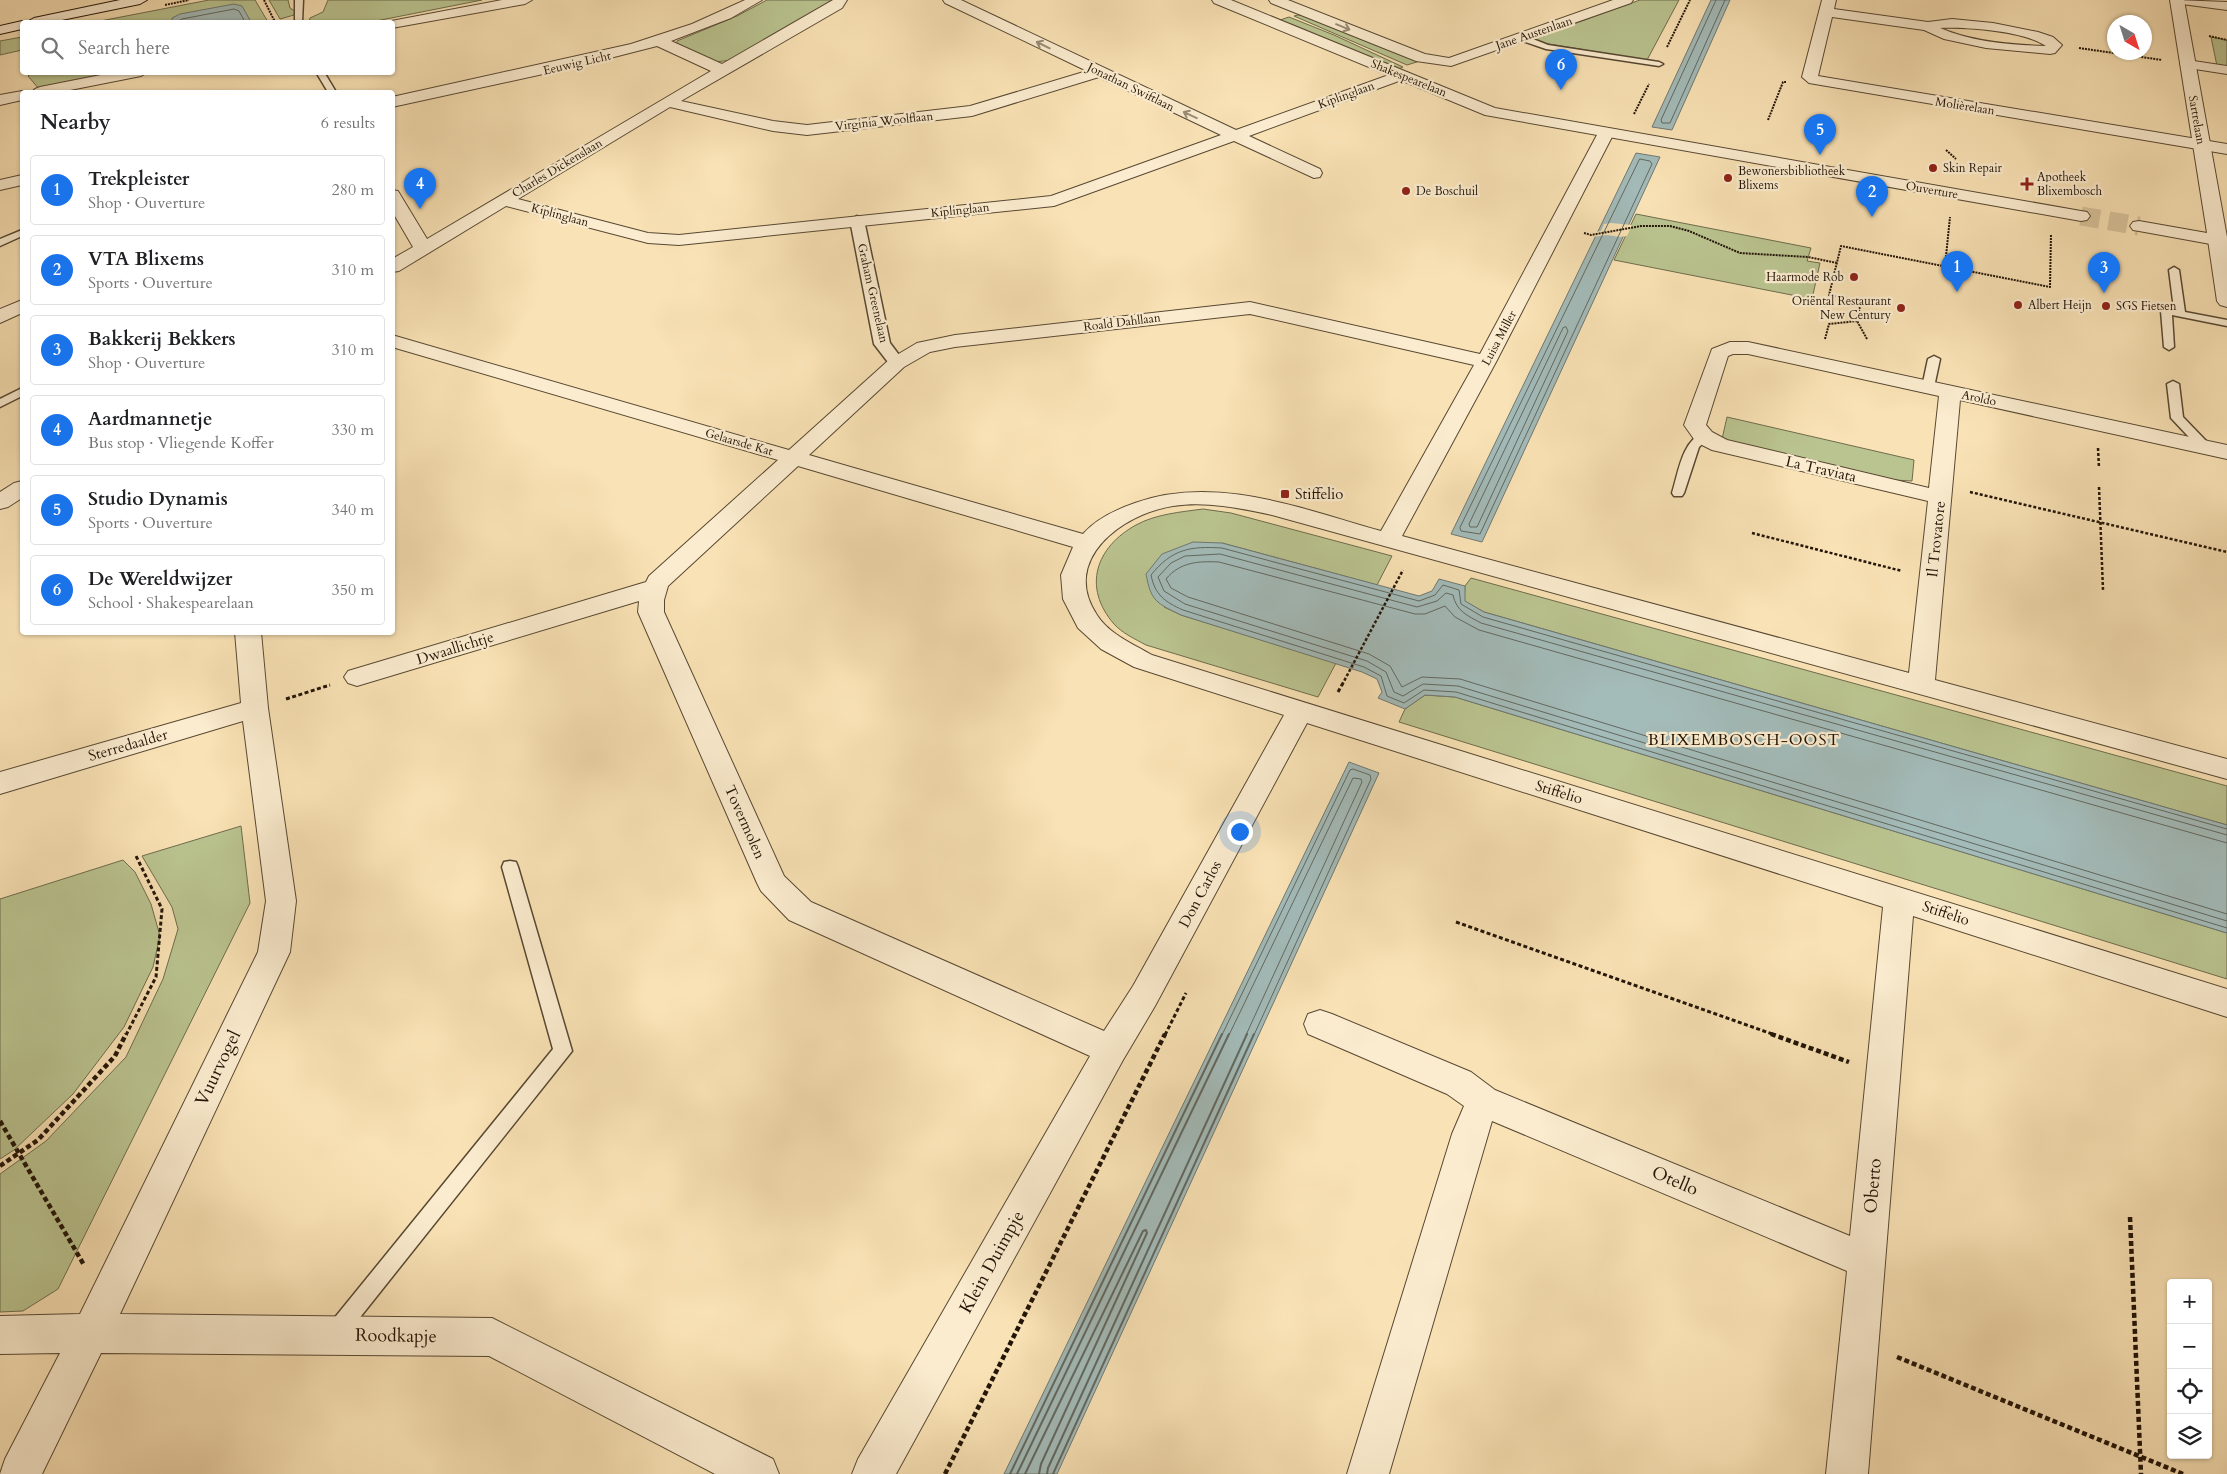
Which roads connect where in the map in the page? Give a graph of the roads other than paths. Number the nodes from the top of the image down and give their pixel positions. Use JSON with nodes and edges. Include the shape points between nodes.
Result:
{"nodes":[{"id":1,"x":140,"y":0,"type":"edge"},
{"id":2,"x":154,"y":0,"type":"edge"},
{"id":3,"x":299,"y":0,"type":"edge"},
{"id":4,"x":525,"y":0,"type":"edge"},
{"id":5,"x":754,"y":0,"type":"edge"},
{"id":6,"x":840,"y":0,"type":"edge"},
{"id":7,"x":950,"y":0,"type":"edge"},
{"id":8,"x":1219,"y":0,"type":"edge"},
{"id":9,"x":1276,"y":0,"type":"edge"},
{"id":10,"x":1626,"y":0,"type":"edge"},
{"id":11,"x":2176,"y":0,"type":"edge"},
{"id":12,"x":2182,"y":0,"type":"edge"},
{"id":13,"x":1319,"y":2,"type":"dead end"},
{"id":14,"x":122,"y":5,"type":"junction"},
{"id":15,"x":1827,"y":6,"type":"edge"},
{"id":16,"x":2227,"y":6,"type":"edge"},
{"id":17,"x":1298,"y":8,"type":"junction"},
{"id":18,"x":1265,"y":19,"type":"junction"},
{"id":19,"x":44,"y":20,"type":"edge"},
{"id":20,"x":299,"y":20,"type":"edge"},
{"id":21,"x":395,"y":23,"type":"edge"},
{"id":22,"x":20,"y":25,"type":"edge"},
{"id":23,"x":0,"y":30,"type":"edge"},
{"id":24,"x":1520,"y":38,"type":"junction"},
{"id":25,"x":660,"y":42,"type":"junction"},
{"id":26,"x":2055,"y":45,"type":"road end"},
{"id":27,"x":1442,"y":62,"type":"joint"},
{"id":28,"x":1659,"y":64,"type":"dead end"},
{"id":29,"x":2187,"y":64,"type":"junction"},
{"id":30,"x":722,"y":70,"type":"junction"},
{"id":31,"x":2227,"y":70,"type":"edge"},
{"id":32,"x":1099,"y":72,"type":"junction"},
{"id":33,"x":126,"y":75,"type":"edge"},
{"id":34,"x":322,"y":75,"type":"edge"},
{"id":35,"x":1402,"y":76,"type":"junction"},
{"id":36,"x":50,"y":90,"type":"edge"},
{"id":37,"x":331,"y":90,"type":"edge"},
{"id":38,"x":20,"y":96,"type":"edge"},
{"id":39,"x":0,"y":100,"type":"edge"},
{"id":40,"x":395,"y":101,"type":"edge"},
{"id":41,"x":666,"y":102,"type":"junction"},
{"id":42,"x":1606,"y":133,"type":"junction"},
{"id":43,"x":1234,"y":135,"type":"junction"},
{"id":44,"x":2201,"y":145,"type":"junction"},
{"id":45,"x":2227,"y":149,"type":"edge"},
{"id":46,"x":1314,"y":173,"type":"dead end"},
{"id":47,"x":20,"y":180,"type":"edge"},
{"id":48,"x":0,"y":185,"type":"edge"},
{"id":49,"x":395,"y":200,"type":"edge"},
{"id":50,"x":502,"y":200,"type":"junction"},
{"id":51,"x":2081,"y":216,"type":"tunnel mouth"},
{"id":52,"x":857,"y":220,"type":"junction"},
{"id":53,"x":2139,"y":226,"type":"tunnel mouth"},
{"id":54,"x":20,"y":234,"type":"edge"},
{"id":55,"x":2222,"y":241,"type":"edge"},
{"id":56,"x":0,"y":243,"type":"edge"},
{"id":57,"x":423,"y":248,"type":"junction"},
{"id":58,"x":395,"y":265,"type":"edge"},
{"id":59,"x":2174,"y":270,"type":"dead end"},
{"id":60,"x":2227,"y":301,"type":"edge"},
{"id":61,"x":20,"y":307,"type":"edge"},
{"id":62,"x":2180,"y":314,"type":"junction"},
{"id":63,"x":0,"y":317,"type":"edge"},
{"id":64,"x":2227,"y":323,"type":"edge"},
{"id":65,"x":395,"y":342,"type":"edge"},
{"id":66,"x":2169,"y":347,"type":"dead end"},
{"id":67,"x":1934,"y":358,"type":"dead end"},
{"id":68,"x":1486,"y":362,"type":"junction"},
{"id":69,"x":898,"y":363,"type":"junction"},
{"id":70,"x":2173,"y":384,"type":"dead end"},
{"id":71,"x":1939,"y":390,"type":"junction"},
{"id":72,"x":20,"y":393,"type":"edge"},
{"id":73,"x":0,"y":404,"type":"edge"},
{"id":74,"x":1704,"y":437,"type":"junction"},
{"id":75,"x":2206,"y":448,"type":"junction"},
{"id":76,"x":2227,"y":452,"type":"edge"},
{"id":77,"x":794,"y":458,"type":"junction"},
{"id":78,"x":20,"y":489,"type":"edge"},
{"id":79,"x":1940,"y":491,"type":"junction"},
{"id":80,"x":1678,"y":493,"type":"dead end"},
{"id":81,"x":0,"y":502,"type":"edge"},
{"id":82,"x":1388,"y":540,"type":"junction"},
{"id":83,"x":1086,"y":543,"type":"junction"},
{"id":84,"x":654,"y":588,"type":"junction"},
{"id":85,"x":248,"y":635,"type":"edge"},
{"id":86,"x":357,"y":677,"type":"road end"},
{"id":87,"x":1921,"y":686,"type":"junction"},
{"id":88,"x":255,"y":708,"type":"junction"},
{"id":89,"x":1300,"y":710,"type":"junction"},
{"id":90,"x":2227,"y":769,"type":"edge"},
{"id":91,"x":0,"y":783,"type":"edge"},
{"id":92,"x":510,"y":867,"type":"dead end"},
{"id":93,"x":1899,"y":898,"type":"junction"},
{"id":94,"x":2227,"y":1002,"type":"edge"},
{"id":95,"x":1320,"y":1024,"type":"dead end"},
{"id":96,"x":1110,"y":1050,"type":"junction"},
{"id":97,"x":1483,"y":1101,"type":"junction"},
{"id":98,"x":1867,"y":1261,"type":"junction"},
{"id":99,"x":98,"y":1317,"type":"junction"},
{"id":100,"x":0,"y":1335,"type":"edge"},
{"id":101,"x":333,"y":1335,"type":"junction"},
{"id":102,"x":20,"y":1474,"type":"edge"},
{"id":103,"x":758,"y":1474,"type":"edge"},
{"id":104,"x":873,"y":1474,"type":"edge"},
{"id":105,"x":1368,"y":1474,"type":"edge"},
{"id":106,"x":1847,"y":1474,"type":"edge"}],
"edges":[{"from":1,"to":14,"type":"street"},
{"from":2,"to":14,"type":"street"},
{"from":3,"to":20,"type":"lane"},
{"from":4,"to":21,"type":"street"},
{"from":5,"to":25,"type":"street","name":"Eeuwig Licht"},
{"from":6,"to":30,"type":"street","name":"Charles Dickenslaan"},
{"from":32,"to":7,"type":"street","name":"Jonathan Swiftlaan","one_way":true},
{"from":8,"to":18,"type":"street","name":"Shakespearelaan"},
{"from":9,"to":17,"type":"street","name":"Shakespearelaan"},
{"from":10,"to":24,"type":"street","name":"Jane Austenlaan"},
{"from":11,"to":29,"type":"street","name":"Sartrelaan"},
{"from":12,"to":16,"type":"street"},
{"from":13,"to":17,"type":"street"},
{"from":14,"to":19,"type":"street"},
{"from":15,"to":26,"type":"street","via":[[1928,26],[1934,32],[1955,38],[2050,50]]},
{"from":15,"to":44,"type":"street","name":"Molièrelaan","via":[[1809,77],[1814,80]]},
{"from":17,"to":18,"type":"street"},
{"from":17,"to":27,"type":"street","name":"Shakespearelaan","one_way":true,"via":[[1421,58]]},
{"from":18,"to":35,"type":"street","name":"Shakespearelaan"},
{"from":22,"to":23,"type":"street"},
{"from":24,"to":27,"type":"street","name":"Jane Austenlaan","via":[[1451,62]]},
{"from":24,"to":28,"type":"lane","via":[[1546,47]]},
{"from":25,"to":30,"type":"street"},
{"from":25,"to":40,"type":"street","name":"Eeuwig Licht","via":[[569,65]]},
{"from":29,"to":31,"type":"street"},
{"from":29,"to":44,"type":"street","name":"Sartrelaan"},
{"from":30,"to":41,"type":"street","name":"Charles Dickenslaan"},
{"from":32,"to":41,"type":"street","name":"Virginia Woolflaan","via":[[972,111],[807,130],[773,126]]},
{"from":43,"to":32,"type":"street","name":"Jonathan Swiftlaan","one_way":true},
{"from":33,"to":36,"type":"street"},
{"from":34,"to":37,"type":"lane"},
{"from":35,"to":42,"type":"street","name":"Shakespearelaan","via":[[1491,112]]},
{"from":35,"to":43,"type":"street","name":"Kiplinglaan"},
{"from":38,"to":39,"type":"street"},
{"from":41,"to":50,"type":"street","name":"Charles Dickenslaan"},
{"from":42,"to":51,"type":"street","name":"Ouverture"},
{"from":42,"to":68,"type":"street","name":"Luisa Miller"},
{"from":43,"to":46,"type":"street","name":"Jonathan Swiftlaan"},
{"from":43,"to":52,"type":"street","name":"Kiplinglaan","via":[[1054,200]]},
{"from":44,"to":45,"type":"street","name":"Molièrelaan"},
{"from":44,"to":55,"type":"street","name":"Sartrelaan"},
{"from":47,"to":48,"type":"street"},
{"from":49,"to":57,"type":"street"},
{"from":50,"to":52,"type":"street","name":"Kiplinglaan","via":[[662,240]]},
{"from":50,"to":57,"type":"street","name":"Charles Dickenslaan"},
{"from":52,"to":69,"type":"street","name":"Graham Greenelaan","via":[[882,344]]},
{"from":53,"to":55,"type":"street"},
{"from":54,"to":56,"type":"lane"},
{"from":55,"to":60,"type":"street","name":"Sartrelaan"},
{"from":57,"to":58,"type":"street","name":"Charles Dickenslaan"},
{"from":59,"to":62,"type":"lane"},
{"from":61,"to":63,"type":"street"},
{"from":62,"to":64,"type":"lane"},
{"from":62,"to":66,"type":"lane","via":[[2166,311]]},
{"from":65,"to":77,"type":"street","name":"Gelaarsde Kat"},
{"from":67,"to":71,"type":"lane"},
{"from":68,"to":69,"type":"street","name":"Roald Dahllaan","via":[[1250,308],[955,341],[924,347]]},
{"from":68,"to":82,"type":"street","name":"Luisa Miller"},
{"from":69,"to":77,"type":"street","name":"Roald Dahllaan"},
{"from":70,"to":75,"type":"lane","via":[[2177,418]]},
{"from":71,"to":74,"type":"street","name":"Aroldo","via":[[1748,348],[1730,348],[1719,353],[1695,425]]},
{"from":71,"to":75,"type":"street","name":"Aroldo"},
{"from":71,"to":79,"type":"street","name":"Il Trovatore"},
{"from":72,"to":73,"type":"lane"},
{"from":74,"to":79,"type":"street","name":"La Traviata","via":[[1720,445]]},
{"from":74,"to":80,"type":"lane","via":[[1694,445]]},
{"from":75,"to":76,"type":"street","name":"Aroldo"},
{"from":77,"to":83,"type":"street","name":"Gelaarsde Kat"},
{"from":77,"to":84,"type":"street"},
{"from":78,"to":81,"type":"street"},
{"from":79,"to":87,"type":"street","name":"Il Trovatore"},
{"from":82,"to":83,"type":"street","name":"Stiffelio","via":[[1275,509],[1202,497],[1174,499],[1140,508],[1112,521]]},
{"from":82,"to":87,"type":"street","name":"Stiffelio"},
{"from":83,"to":89,"type":"street","name":"Stiffelio","via":[[1075,563],[1074,596],[1085,620],[1110,643],[1143,661]]},
{"from":84,"to":86,"type":"street","name":"Dwaallichtje"},
{"from":84,"to":96,"type":"street","name":"Tovermolen","via":[[651,612],[772,883],[800,911]]},
{"from":85,"to":88,"type":"street","name":"Vuurvogel"},
{"from":87,"to":90,"type":"street","name":"Stiffelio"},
{"from":88,"to":91,"type":"street","name":"Sterredaalder"},
{"from":88,"to":99,"type":"street","name":"Vuurvogel","via":[[281,901],[274,952]]},
{"from":89,"to":93,"type":"street","name":"Stiffelio"},
{"from":89,"to":96,"type":"street","name":"Don Carlos","via":[[1144,996]]},
{"from":92,"to":101,"type":"lane","via":[[563,1051]]},
{"from":93,"to":94,"type":"street","name":"Stiffelio"},
{"from":93,"to":98,"type":"street","name":"Oberto"},
{"from":95,"to":97,"type":"street","name":"Otello","via":[[1459,1083]]},
{"from":96,"to":104,"type":"street","name":"Klein Duimpje"},
{"from":97,"to":98,"type":"street","name":"Otello"},
{"from":97,"to":105,"type":"street","via":[[1470,1134]]},
{"from":98,"to":106,"type":"street","name":"Oberto"},
{"from":99,"to":100,"type":"street","name":"Roodkapje"},
{"from":99,"to":101,"type":"street","name":"Roodkapje"},
{"from":99,"to":102,"type":"street","name":"Vuurvogel"},
{"from":101,"to":103,"type":"street","name":"Roodkapje","via":[[492,1336]]}]}
